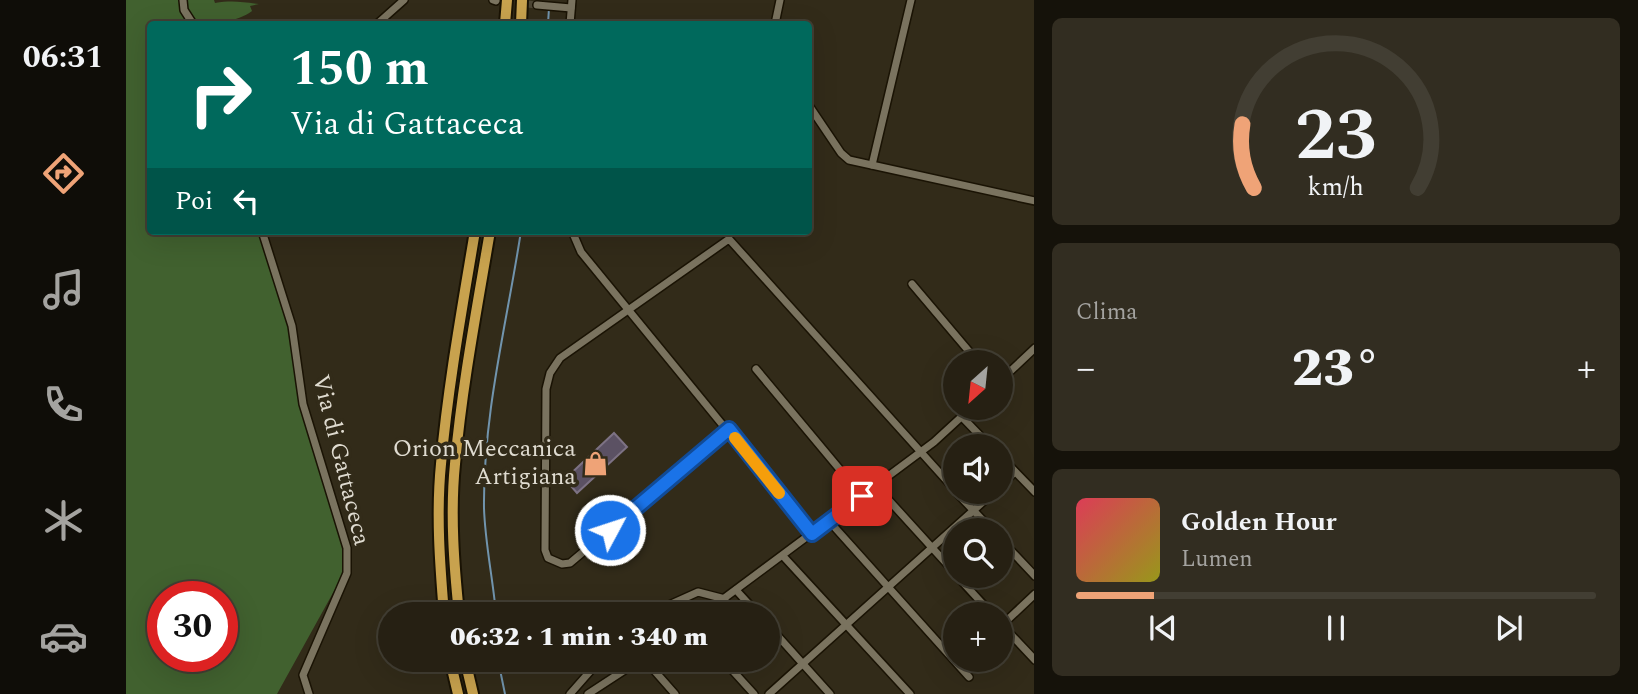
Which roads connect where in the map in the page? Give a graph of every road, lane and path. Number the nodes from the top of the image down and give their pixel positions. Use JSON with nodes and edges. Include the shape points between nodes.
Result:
{"nodes":[{"id":1,"x":183,"y":0,"type":"edge"},
{"id":2,"x":404,"y":0,"type":"edge"},
{"id":3,"x":499,"y":0,"type":"edge"},
{"id":4,"x":522,"y":0,"type":"edge"},
{"id":5,"x":780,"y":0,"type":"edge"},
{"id":6,"x":911,"y":0,"type":"edge"},
{"id":7,"x":571,"y":4,"type":"edge"},
{"id":8,"x":537,"y":5,"type":"dead end"},
{"id":9,"x":191,"y":21,"type":"edge"},
{"id":10,"x":380,"y":21,"type":"edge"},
{"id":11,"x":504,"y":21,"type":"edge"},
{"id":12,"x":521,"y":21,"type":"edge"},
{"id":13,"x":776,"y":21,"type":"edge"},
{"id":14,"x":812,"y":110,"type":"edge"},
{"id":15,"x":872,"y":165,"type":"junction"},
{"id":16,"x":1034,"y":201,"type":"edge"},
{"id":17,"x":263,"y":235,"type":"edge"},
{"id":18,"x":474,"y":235,"type":"edge"},
{"id":19,"x":489,"y":235,"type":"edge"},
{"id":20,"x":574,"y":235,"type":"edge"},
{"id":21,"x":726,"y":235,"type":"edge"},
{"id":22,"x":729,"y":239,"type":"junction"},
{"id":23,"x":912,"y":284,"type":"dead end"},
{"id":24,"x":630,"y":309,"type":"junction"},
{"id":25,"x":1034,"y":348,"type":"edge"},
{"id":26,"x":968,"y":350,"type":"edge"},
{"id":27,"x":1013,"y":368,"type":"edge"},
{"id":28,"x":756,"y":369,"type":"dead end"},
{"id":29,"x":958,"y":420,"type":"edge"},
{"id":30,"x":965,"y":420,"type":"edge"},
{"id":31,"x":729,"y":429,"type":"junction"},
{"id":32,"x":978,"y":434,"type":"edge"},
{"id":33,"x":920,"y":453,"type":"junction"},
{"id":34,"x":1015,"y":472,"type":"edge"},
{"id":35,"x":943,"y":477,"type":"edge"},
{"id":36,"x":876,"y":486,"type":"junction"},
{"id":37,"x":1034,"y":492,"type":"edge"},
{"id":38,"x":862,"y":496,"type":"junction"},
{"id":39,"x":968,"y":504,"type":"edge"},
{"id":40,"x":980,"y":504,"type":"edge"},
{"id":41,"x":973,"y":510,"type":"junction"},
{"id":42,"x":981,"y":518,"type":"edge"},
{"id":43,"x":829,"y":521,"type":"junction"},
{"id":44,"x":812,"y":534,"type":"junction"},
{"id":45,"x":932,"y":548,"type":"junction"},
{"id":46,"x":1013,"y":553,"type":"edge"},
{"id":47,"x":783,"y":556,"type":"junction"},
{"id":48,"x":943,"y":560,"type":"edge"},
{"id":49,"x":1034,"y":576,"type":"edge"},
{"id":50,"x":888,"y":587,"type":"junction"},
{"id":51,"x":968,"y":588,"type":"edge"},
{"id":52,"x":736,"y":590,"type":"junction"},
{"id":53,"x":1034,"y":594,"type":"edge"},
{"id":54,"x":725,"y":598,"type":"junction"},
{"id":55,"x":443,"y":602,"type":"edge"},
{"id":56,"x":458,"y":602,"type":"edge"},
{"id":57,"x":676,"y":602,"type":"edge"},
{"id":58,"x":720,"y":602,"type":"edge"},
{"id":59,"x":747,"y":602,"type":"edge"},
{"id":60,"x":981,"y":602,"type":"edge"},
{"id":61,"x":1013,"y":614,"type":"edge"},
{"id":62,"x":846,"y":625,"type":"junction"},
{"id":63,"x":1013,"y":636,"type":"edge"},
{"id":64,"x":780,"y":638,"type":"edge"},
{"id":65,"x":1034,"y":660,"type":"edge"},
{"id":66,"x":803,"y":663,"type":"junction"},
{"id":67,"x":453,"y":672,"type":"edge"},
{"id":68,"x":468,"y":672,"type":"edge"},
{"id":69,"x":589,"y":672,"type":"edge"},
{"id":70,"x":625,"y":672,"type":"edge"},
{"id":71,"x":654,"y":672,"type":"edge"},
{"id":72,"x":734,"y":672,"type":"edge"},
{"id":73,"x":969,"y":677,"type":"dead end"},
{"id":74,"x":599,"y":691,"type":"edge"},
{"id":75,"x":309,"y":694,"type":"edge"},
{"id":76,"x":458,"y":694,"type":"edge"},
{"id":77,"x":473,"y":694,"type":"edge"},
{"id":78,"x":570,"y":694,"type":"edge"},
{"id":79,"x":587,"y":694,"type":"edge"},
{"id":80,"x":675,"y":694,"type":"edge"},
{"id":81,"x":754,"y":694,"type":"edge"},
{"id":82,"x":769,"y":694,"type":"edge"},
{"id":83,"x":830,"y":694,"type":"edge"},
{"id":84,"x":910,"y":694,"type":"edge"}],
"edges":[{"from":1,"to":9,"type":"street"},
{"from":2,"to":10,"type":"street"},
{"from":3,"to":11,"type":"highway"},
{"from":4,"to":12,"type":"highway"},
{"from":5,"to":13,"type":"street"},
{"from":6,"to":15,"type":"street"},
{"from":7,"to":8,"type":"street"},
{"from":14,"to":15,"type":"street","via":[[844,156]]},
{"from":15,"to":16,"type":"street"},
{"from":17,"to":75,"type":"street","name":"Via di Gattaceca","via":[[292,326],[303,404],[346,548],[347,573],[303,675]]},
{"from":18,"to":55,"type":"highway","via":[[440,467]]},
{"from":19,"to":56,"type":"highway","via":[[455,466]]},
{"from":20,"to":24,"type":"street","via":[[581,252]]},
{"from":21,"to":22,"type":"street"},
{"from":22,"to":24,"type":"street"},
{"from":22,"to":33,"type":"street"},
{"from":23,"to":26,"type":"street"},
{"from":24,"to":31,"type":"street"},
{"from":24,"to":31,"type":"street","via":[[560,358],[548,380],[548,558],[562,565],[570,563]]},
{"from":25,"to":27,"type":"street"},
{"from":28,"to":38,"type":"street"},
{"from":29,"to":33,"type":"street"},
{"from":30,"to":32,"type":"street"},
{"from":31,"to":44,"type":"street"},
{"from":33,"to":35,"type":"street"},
{"from":33,"to":36,"type":"street"},
{"from":34,"to":37,"type":"street"},
{"from":36,"to":38,"type":"street"},
{"from":36,"to":45,"type":"street"},
{"from":38,"to":43,"type":"street"},
{"from":39,"to":41,"type":"street"},
{"from":40,"to":41,"type":"street"},
{"from":41,"to":42,"type":"street"},
{"from":41,"to":45,"type":"street"},
{"from":43,"to":44,"type":"street"},
{"from":43,"to":50,"type":"street"},
{"from":44,"to":47,"type":"street"},
{"from":45,"to":48,"type":"street"},
{"from":45,"to":50,"type":"street"},
{"from":46,"to":49,"type":"street"},
{"from":47,"to":52,"type":"street"},
{"from":47,"to":62,"type":"street"},
{"from":50,"to":62,"type":"street"},
{"from":50,"to":73,"type":"street"},
{"from":51,"to":60,"type":"street"},
{"from":52,"to":54,"type":"street"},
{"from":52,"to":59,"type":"street"},
{"from":53,"to":61,"type":"street"},
{"from":54,"to":57,"type":"street","via":[[698,592]]},
{"from":54,"to":58,"type":"street"},
{"from":62,"to":66,"type":"street"},
{"from":62,"to":84,"type":"street"},
{"from":63,"to":65,"type":"street"},
{"from":64,"to":66,"type":"street"},
{"from":66,"to":82,"type":"street"},
{"from":66,"to":83,"type":"street"},
{"from":67,"to":76,"type":"highway"},
{"from":68,"to":77,"type":"highway"},
{"from":69,"to":78,"type":"street"},
{"from":70,"to":74,"type":"street"},
{"from":71,"to":80,"type":"street"},
{"from":72,"to":81,"type":"street"},
{"from":74,"to":79,"type":"street"}]}
